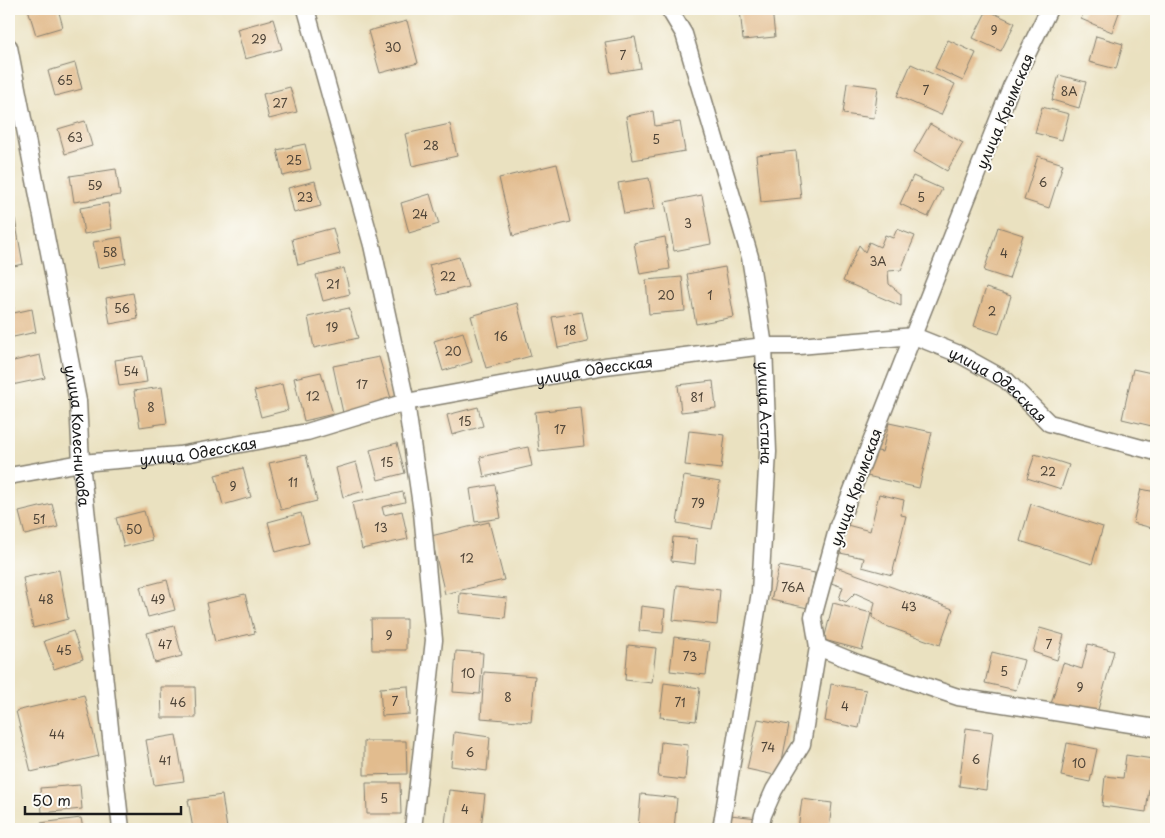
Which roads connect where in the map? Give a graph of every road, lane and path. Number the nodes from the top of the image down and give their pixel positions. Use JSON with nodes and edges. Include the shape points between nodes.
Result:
{"nodes":[{"id":1,"x":306,"y":9,"type":"edge"},
{"id":2,"x":669,"y":9,"type":"edge"},
{"id":3,"x":1049,"y":9,"type":"edge"},
{"id":4,"x":9,"y":47,"type":"edge"},
{"id":5,"x":914,"y":336,"type":"junction"},
{"id":6,"x":764,"y":346,"type":"junction"},
{"id":7,"x":406,"y":402,"type":"junction"},
{"id":8,"x":1156,"y":452,"type":"edge"},
{"id":9,"x":81,"y":463,"type":"junction"},
{"id":10,"x":9,"y":476,"type":"edge"},
{"id":11,"x":818,"y":647,"type":"junction"},
{"id":12,"x":1156,"y":728,"type":"edge"},
{"id":13,"x":121,"y":829,"type":"edge"},
{"id":14,"x":413,"y":829,"type":"edge"},
{"id":15,"x":721,"y":829,"type":"edge"},
{"id":16,"x":760,"y":829,"type":"edge"}],
"edges":[{"from":1,"to":7,"type":"street","via":[[372,245]]},
{"from":2,"to":6,"type":"street","name":"улица Астана","via":[[684,34],[750,256]]},
{"from":3,"to":5,"type":"street","name":"улица Крымская","via":[[1011,88]]},
{"from":4,"to":9,"type":"street","name":"улица Колесникова","via":[[78,401]]},
{"from":5,"to":6,"type":"street","name":"улица Одесская"},
{"from":5,"to":8,"type":"street","name":"улица Одесская","via":[[959,354],[1006,380],[1049,423]]},
{"from":5,"to":11,"type":"street","name":"улица Крымская","via":[[838,526],[813,617]]},
{"from":6,"to":7,"type":"street","name":"улица Одесская","via":[[605,366]]},
{"from":6,"to":15,"type":"street","name":"улица Астана","via":[[768,452],[760,592]]},
{"from":7,"to":9,"type":"street","name":"улица Одесская","via":[[297,434],[179,456]]},
{"from":7,"to":14,"type":"street","via":[[422,512],[434,640]]},
{"from":9,"to":10,"type":"street","name":"улица Одесская"},
{"from":9,"to":13,"type":"street","name":"улица Колесникова"},
{"from":11,"to":12,"type":"street","via":[[958,697]]},
{"from":11,"to":16,"type":"street","name":"улица Крымская","via":[[802,744],[774,790]]}]}
